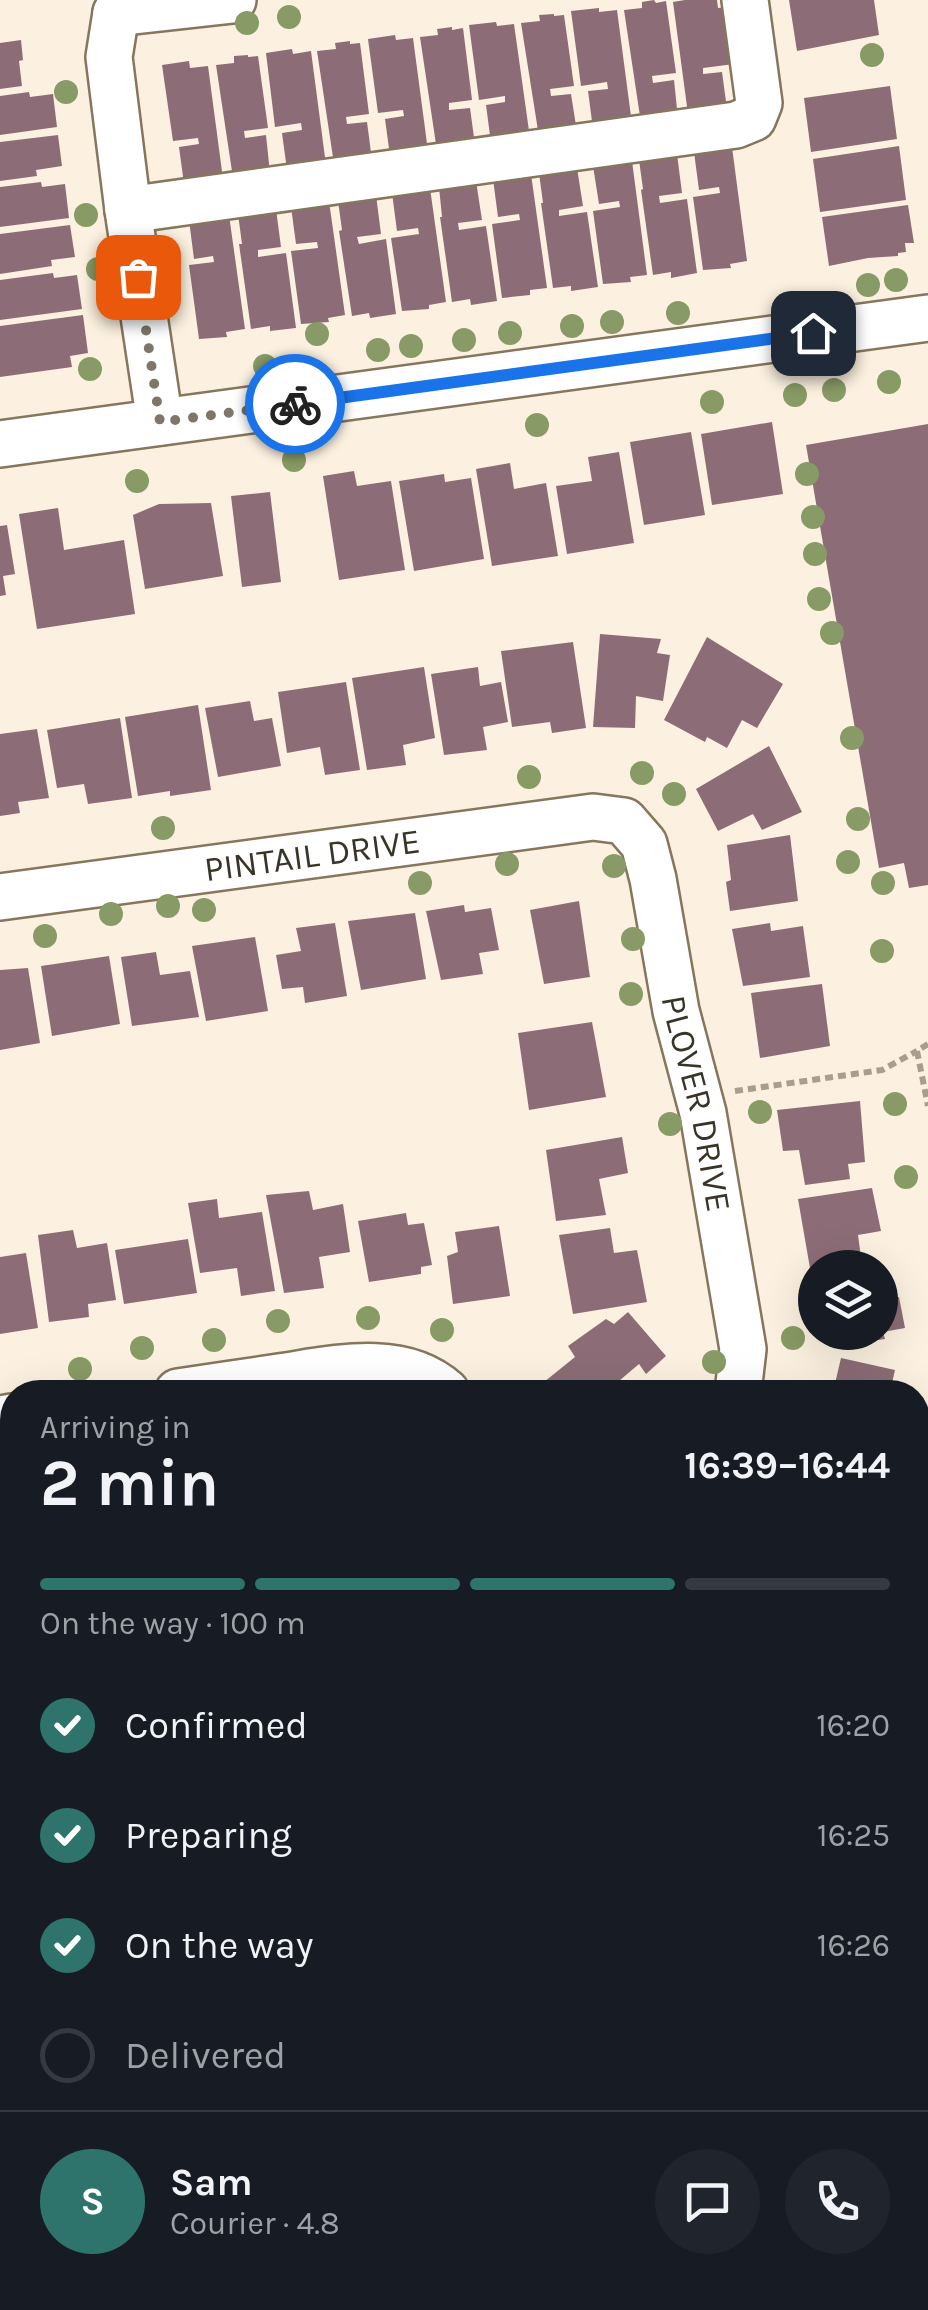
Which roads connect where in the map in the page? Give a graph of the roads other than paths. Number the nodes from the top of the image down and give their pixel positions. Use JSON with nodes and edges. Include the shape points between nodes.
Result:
{"nodes":[{"id":1,"x":233,"y":0,"type":"edge"},
{"id":2,"x":745,"y":0,"type":"edge"},
{"id":3,"x":112,"y":7,"type":"edge"},
{"id":4,"x":128,"y":210,"type":"junction"},
{"id":5,"x":928,"y":318,"type":"edge"},
{"id":6,"x":160,"y":422,"type":"junction"},
{"id":7,"x":0,"y":444,"type":"edge"},
{"id":8,"x":624,"y":820,"type":"joint"},
{"id":9,"x":0,"y":897,"type":"edge"},
{"id":10,"x":261,"y":1380,"type":"edge"},
{"id":11,"x":428,"y":1380,"type":"edge"},
{"id":12,"x":739,"y":1380,"type":"edge"}],
"edges":[{"from":1,"to":3,"type":"street"},
{"from":2,"to":4,"type":"street","via":[[760,104],[753,118],[736,125]]},
{"from":3,"to":4,"type":"street","via":[[109,56]]},
{"from":4,"to":6,"type":"street"},
{"from":5,"to":6,"type":"street"},
{"from":6,"to":7,"type":"street"},
{"from":8,"to":9,"type":"street","name":"PINTAIL DRIVE","via":[[593,817]]},
{"from":8,"to":12,"type":"street","name":"PLOVER DRIVE","via":[[644,844],[669,980],[704,1113],[743,1348]]},
{"from":10,"to":11,"type":"street","via":[[350,1367],[394,1368]]}]}
